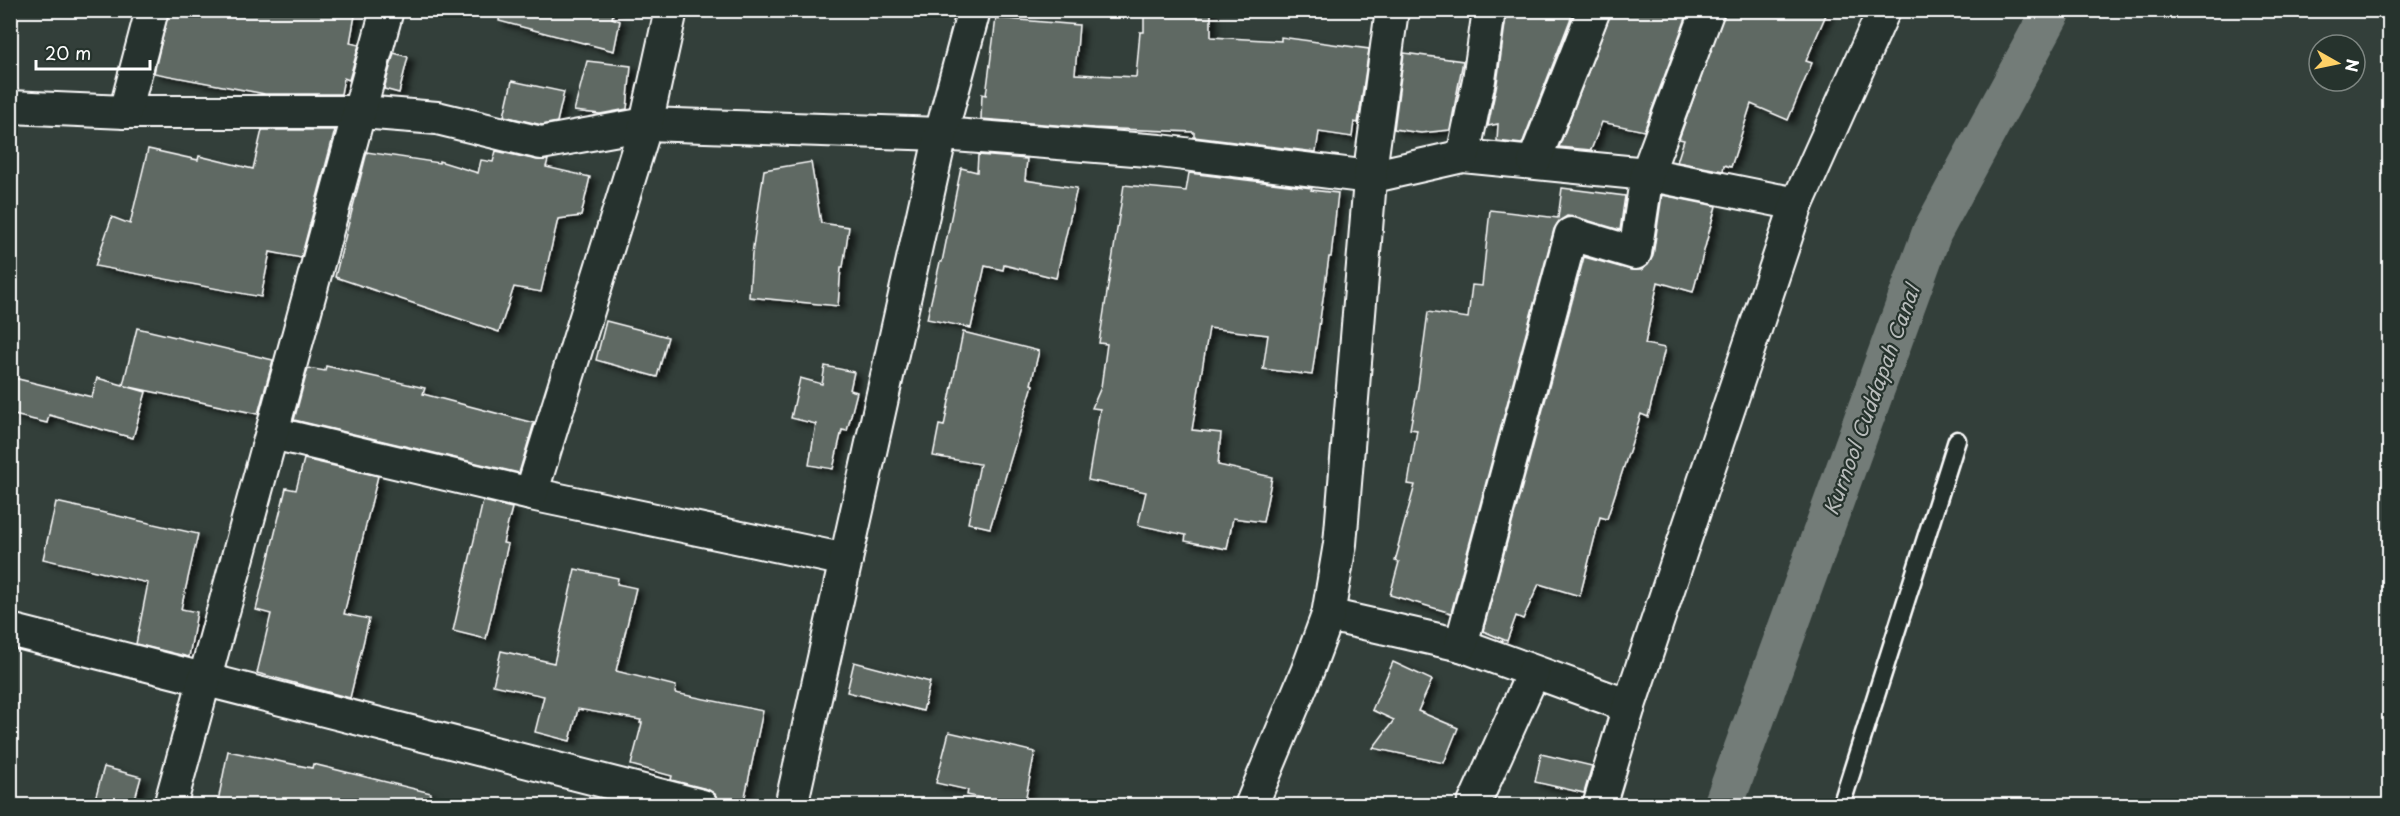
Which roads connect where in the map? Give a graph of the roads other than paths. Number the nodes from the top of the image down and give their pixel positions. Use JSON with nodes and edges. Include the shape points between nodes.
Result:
{"nodes":[{"id":1,"x":152,"y":10,"type":"edge"},
{"id":2,"x":387,"y":10,"type":"edge"},
{"id":3,"x":671,"y":10,"type":"edge"},
{"id":4,"x":974,"y":10,"type":"edge"},
{"id":5,"x":1392,"y":10,"type":"edge"},
{"id":6,"x":1490,"y":10,"type":"edge"},
{"id":7,"x":1594,"y":10,"type":"edge"},
{"id":8,"x":1708,"y":10,"type":"edge"},
{"id":9,"x":1884,"y":10,"type":"edge"},
{"id":10,"x":10,"y":107,"type":"edge"},
{"id":11,"x":125,"y":112,"type":"junction"},
{"id":12,"x":361,"y":112,"type":"junction"},
{"id":13,"x":646,"y":124,"type":"junction"},
{"id":14,"x":941,"y":134,"type":"junction"},
{"id":15,"x":1463,"y":156,"type":"junction"},
{"id":16,"x":1534,"y":162,"type":"junction"},
{"id":17,"x":1647,"y":174,"type":"junction"},
{"id":18,"x":1370,"y":177,"type":"junction"},
{"id":19,"x":1797,"y":204,"type":"junction"},
{"id":20,"x":272,"y":433,"type":"junction"},
{"id":21,"x":1957,"y":440,"type":"dead end"},
{"id":22,"x":531,"y":494,"type":"junction"},
{"id":23,"x":846,"y":560,"type":"junction"},
{"id":24,"x":1328,"y":615,"type":"junction"},
{"id":25,"x":10,"y":630,"type":"edge"},
{"id":26,"x":1461,"y":645,"type":"junction"},
{"id":27,"x":1533,"y":673,"type":"junction"},
{"id":28,"x":205,"y":678,"type":"junction"},
{"id":29,"x":1629,"y":706,"type":"junction"},
{"id":30,"x":170,"y":806,"type":"edge"},
{"id":31,"x":702,"y":806,"type":"edge"},
{"id":32,"x":791,"y":806,"type":"edge"},
{"id":33,"x":1251,"y":806,"type":"edge"},
{"id":34,"x":1473,"y":806,"type":"edge"},
{"id":35,"x":1599,"y":806,"type":"edge"},
{"id":36,"x":1841,"y":806,"type":"edge"}],
"edges":[{"from":1,"to":11,"type":"street"},
{"from":2,"to":12,"type":"street"},
{"from":3,"to":13,"type":"street"},
{"from":4,"to":14,"type":"street"},
{"from":5,"to":18,"type":"street"},
{"from":6,"to":15,"type":"street"},
{"from":7,"to":16,"type":"street"},
{"from":8,"to":17,"type":"street"},
{"from":9,"to":19,"type":"street"},
{"from":10,"to":11,"type":"street"},
{"from":11,"to":12,"type":"street"},
{"from":12,"to":13,"type":"street","via":[[437,118],[541,143]]},
{"from":12,"to":20,"type":"street"},
{"from":13,"to":14,"type":"street"},
{"from":13,"to":22,"type":"street"},
{"from":14,"to":18,"type":"street","via":[[1160,151]]},
{"from":14,"to":23,"type":"street"},
{"from":15,"to":16,"type":"street"},
{"from":15,"to":18,"type":"street"},
{"from":16,"to":17,"type":"street"},
{"from":17,"to":19,"type":"street"},
{"from":17,"to":26,"type":"street","via":[[1635,253],[1571,234]]},
{"from":18,"to":24,"type":"street","via":[[1340,544]]},
{"from":19,"to":29,"type":"street"},
{"from":20,"to":22,"type":"street"},
{"from":20,"to":28,"type":"street"},
{"from":21,"to":36,"type":"lane"},
{"from":22,"to":23,"type":"street"},
{"from":23,"to":32,"type":"street"},
{"from":24,"to":26,"type":"street"},
{"from":24,"to":33,"type":"street"},
{"from":25,"to":28,"type":"street"},
{"from":26,"to":27,"type":"street"},
{"from":27,"to":29,"type":"street"},
{"from":27,"to":34,"type":"street"},
{"from":28,"to":30,"type":"street"},
{"from":28,"to":31,"type":"street","via":[[204,681]]},
{"from":29,"to":35,"type":"street"}]}
